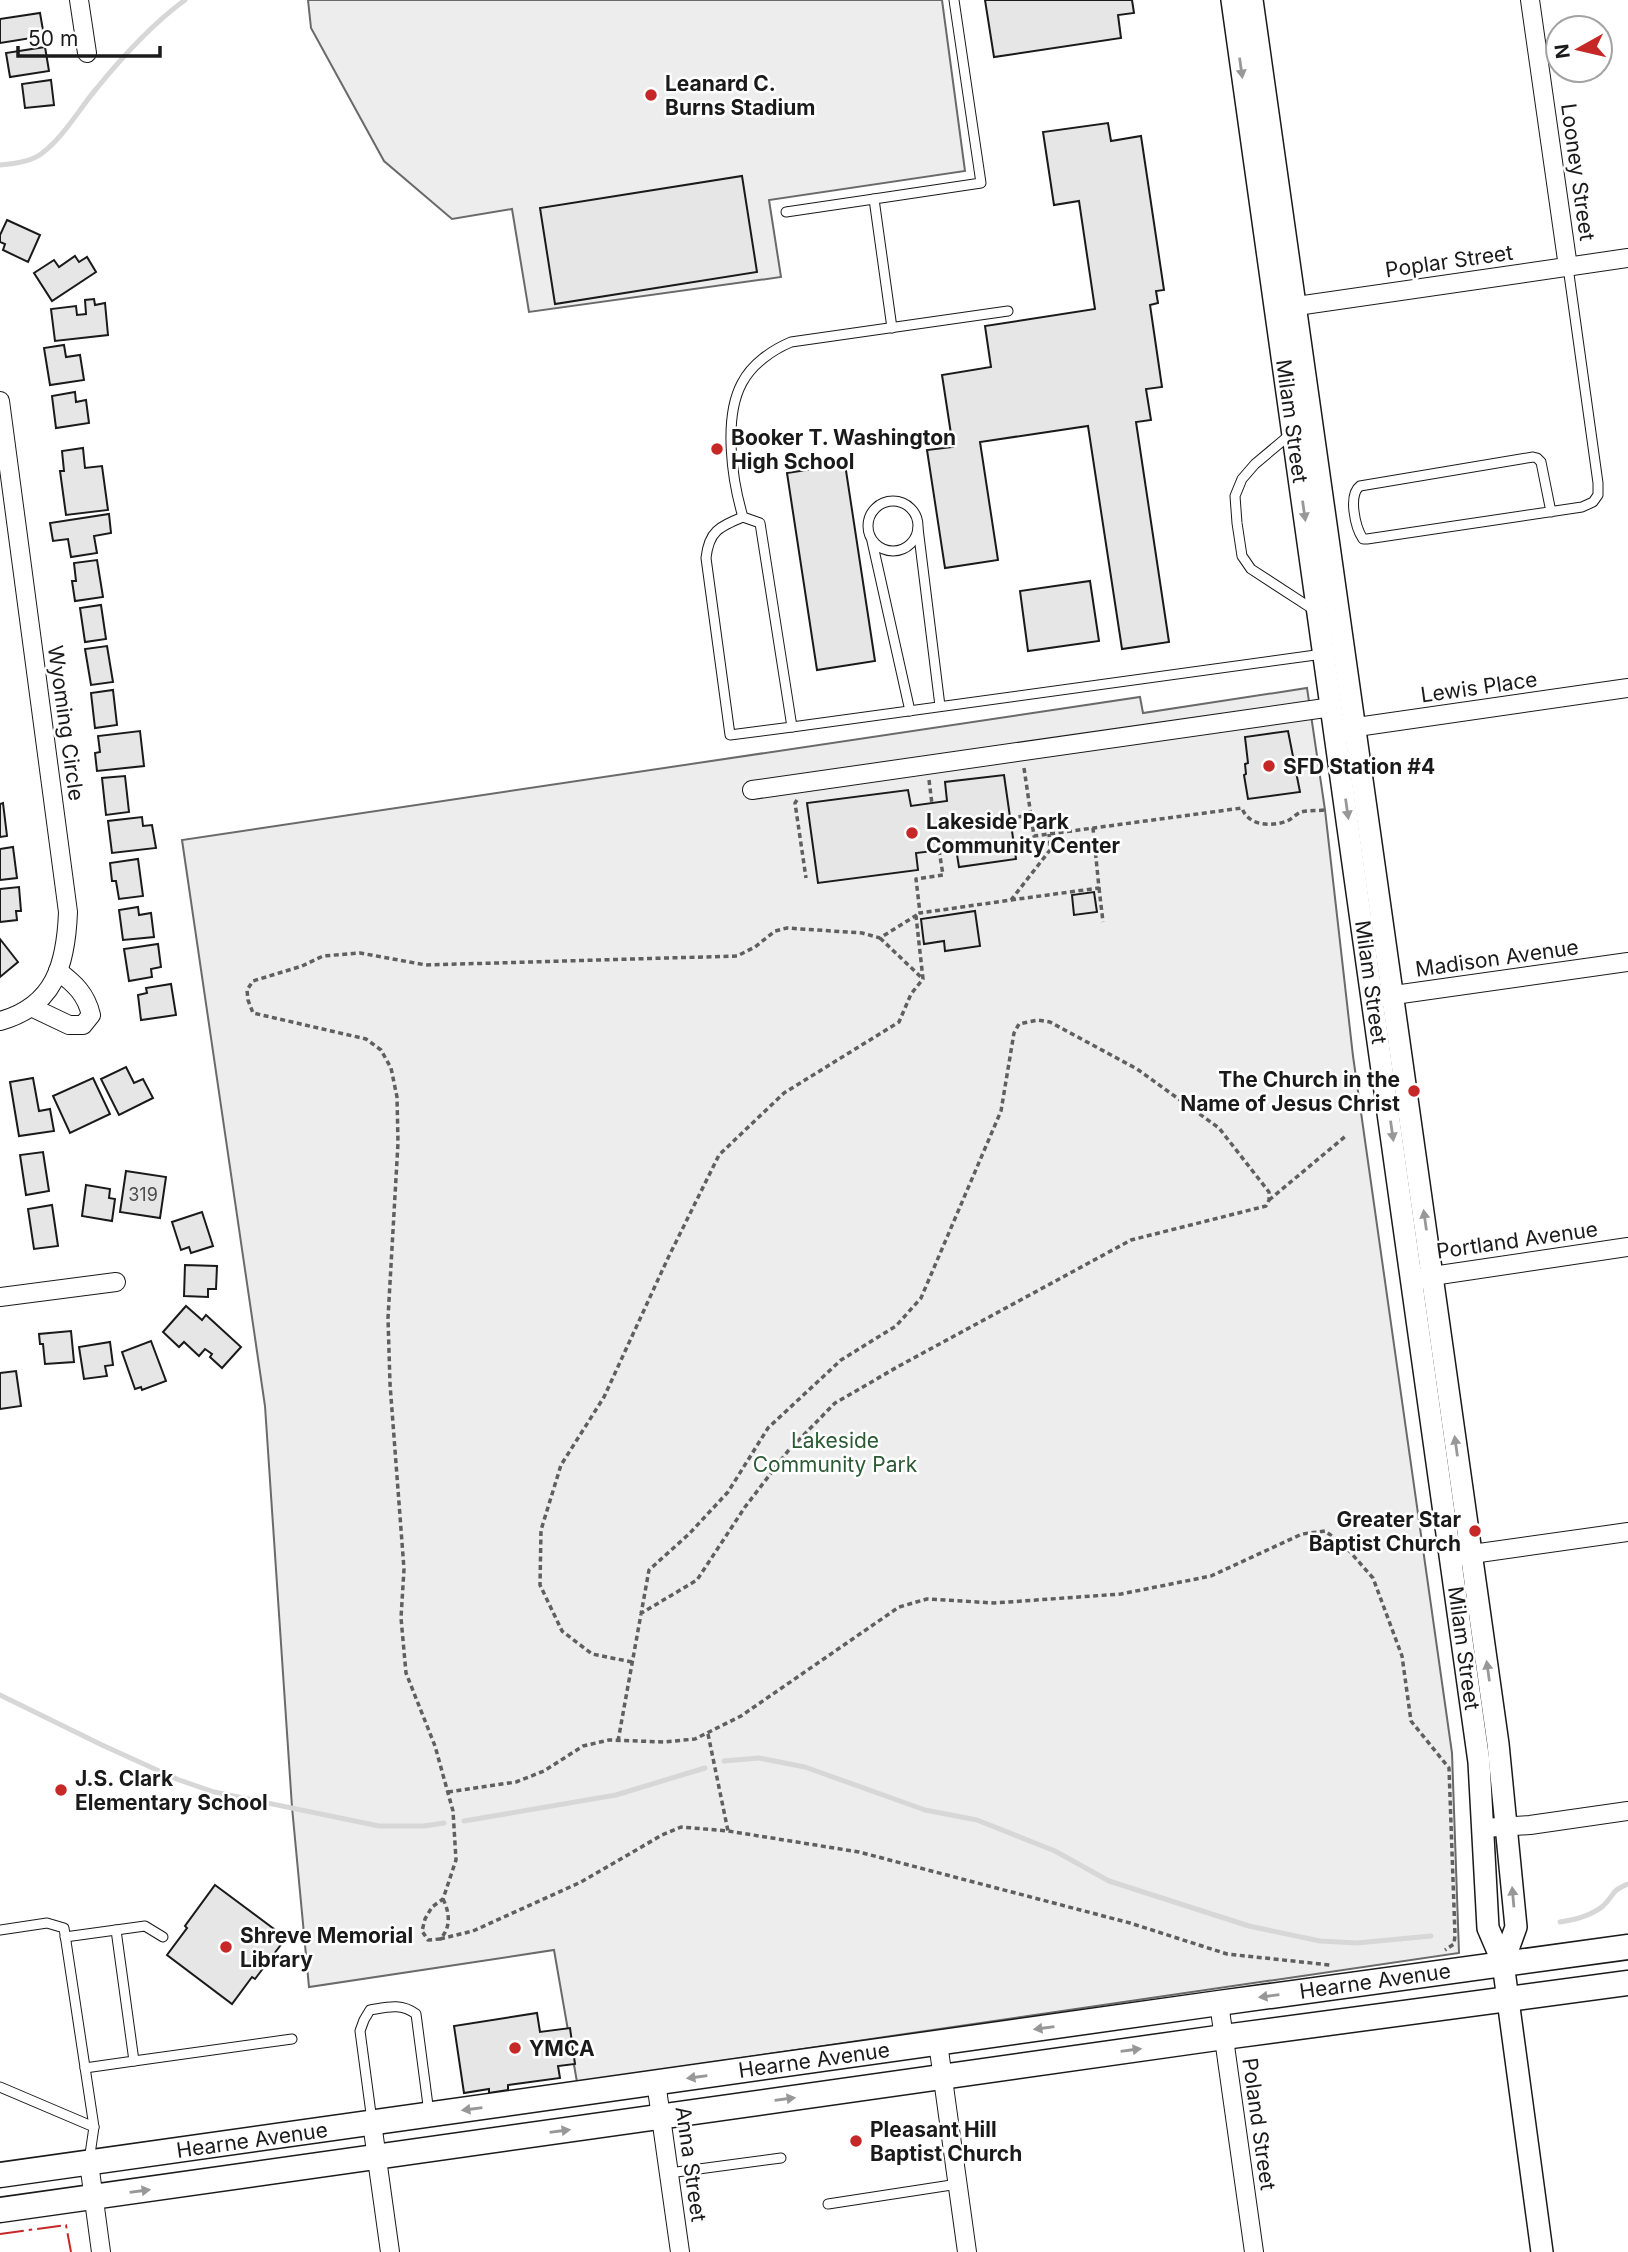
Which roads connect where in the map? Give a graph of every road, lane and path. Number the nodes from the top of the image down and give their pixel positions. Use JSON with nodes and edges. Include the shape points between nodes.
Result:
{"nodes":[{"id":1,"x":79,"y":0,"type":"edge"},
{"id":2,"x":954,"y":0,"type":"edge"},
{"id":3,"x":1232,"y":0,"type":"edge"},
{"id":4,"x":1252,"y":0,"type":"edge"},
{"id":5,"x":1530,"y":0,"type":"edge"},
{"id":6,"x":87,"y":53,"type":"dead end"},
{"id":7,"x":874,"y":199,"type":"junction"},
{"id":8,"x":786,"y":212,"type":"dead end"},
{"id":9,"x":1628,"y":258,"type":"edge"},
{"id":10,"x":1568,"y":267,"type":"junction"},
{"id":11,"x":1286,"y":308,"type":"junction"},
{"id":12,"x":1008,"y":311,"type":"dead end"},
{"id":13,"x":892,"y":328,"type":"junction"},
{"id":14,"x":0,"y":401,"type":"edge"},
{"id":15,"x":1293,"y":432,"type":"junction"},
{"id":16,"x":6,"y":491,"type":"edge"},
{"id":17,"x":1551,"y":512,"type":"junction"},
{"id":18,"x":743,"y":517,"type":"junction"},
{"id":19,"x":918,"y":528,"type":"junction"},
{"id":20,"x":872,"y":541,"type":"junction"},
{"id":21,"x":1318,"y":612,"type":"junction"},
{"id":22,"x":1325,"y":654,"type":"junction"},
{"id":23,"x":1628,"y":688,"type":"edge"},
{"id":24,"x":940,"y":706,"type":"junction"},
{"id":25,"x":1332,"y":707,"type":"junction"},
{"id":26,"x":910,"y":711,"type":"junction"},
{"id":27,"x":792,"y":727,"type":"junction"},
{"id":28,"x":1346,"y":729,"type":"junction"},
{"id":29,"x":1020,"y":766,"type":"dead end"},
{"id":30,"x":928,"y":778,"type":"dead end"},
{"id":31,"x":752,"y":790,"type":"dead end"},
{"id":32,"x":802,"y":795,"type":"dead end"},
{"id":33,"x":932,"y":804,"type":"dead end"},
{"id":34,"x":1325,"y":810,"type":"dead end"},
{"id":35,"x":1032,"y":815,"type":"junction"},
{"id":36,"x":1010,"y":818,"type":"dead end"},
{"id":37,"x":1093,"y":828,"type":"junction"},
{"id":38,"x":1049,"y":834,"type":"junction"},
{"id":39,"x":939,"y":850,"type":"dead end"},
{"id":40,"x":806,"y":878,"type":"dead end"},
{"id":41,"x":1099,"y":888,"type":"junction"},
{"id":42,"x":1011,"y":900,"type":"junction"},
{"id":43,"x":918,"y":914,"type":"junction"},
{"id":44,"x":1103,"y":922,"type":"dead end"},
{"id":45,"x":880,"y":938,"type":"junction"},
{"id":46,"x":1628,"y":962,"type":"edge"},
{"id":47,"x":58,"y":971,"type":"junction"},
{"id":48,"x":923,"y":979,"type":"junction"},
{"id":49,"x":1384,"y":997,"type":"junction"},
{"id":50,"x":31,"y":1007,"type":"junction"},
{"id":51,"x":0,"y":1021,"type":"edge"},
{"id":52,"x":1347,"y":1135,"type":"dead end"},
{"id":53,"x":1269,"y":1200,"type":"junction"},
{"id":54,"x":1628,"y":1247,"type":"edge"},
{"id":55,"x":1422,"y":1277,"type":"junction"},
{"id":56,"x":116,"y":1282,"type":"dead end"},
{"id":57,"x":0,"y":1297,"type":"edge"},
{"id":58,"x":1628,"y":1532,"type":"edge"},
{"id":59,"x":1462,"y":1556,"type":"junction"},
{"id":60,"x":640,"y":1614,"type":"junction"},
{"id":61,"x":632,"y":1662,"type":"junction"},
{"id":62,"x":708,"y":1733,"type":"junction"},
{"id":63,"x":618,"y":1741,"type":"junction"},
{"id":64,"x":448,"y":1792,"type":"junction"},
{"id":65,"x":1628,"y":1811,"type":"edge"},
{"id":66,"x":1507,"y":1827,"type":"junction"},
{"id":67,"x":1484,"y":1828,"type":"junction"},
{"id":68,"x":728,"y":1831,"type":"junction"},
{"id":69,"x":443,"y":1899,"type":"junction"},
{"id":70,"x":0,"y":1930,"type":"edge"},
{"id":71,"x":116,"y":1930,"type":"junction"},
{"id":72,"x":65,"y":1937,"type":"junction"},
{"id":73,"x":163,"y":1937,"type":"dead end"},
{"id":74,"x":440,"y":1939,"type":"junction"},
{"id":75,"x":1628,"y":1947,"type":"edge"},
{"id":76,"x":1438,"y":1951,"type":"dead end"},
{"id":77,"x":1503,"y":1963,"type":"junction"},
{"id":78,"x":1337,"y":1965,"type":"dead end"},
{"id":79,"x":1628,"y":1983,"type":"edge"},
{"id":80,"x":1506,"y":1998,"type":"junction"},
{"id":81,"x":1219,"y":2003,"type":"junction"},
{"id":82,"x":1224,"y":2037,"type":"junction"},
{"id":83,"x":292,"y":2039,"type":"dead end"},
{"id":84,"x":938,"y":2043,"type":"junction"},
{"id":85,"x":134,"y":2061,"type":"junction"},
{"id":86,"x":85,"y":2068,"type":"junction"},
{"id":87,"x":943,"y":2077,"type":"junction"},
{"id":88,"x":656,"y":2082,"type":"junction"},
{"id":89,"x":0,"y":2087,"type":"edge"},
{"id":90,"x":430,"y":2115,"type":"junction"},
{"id":91,"x":661,"y":2117,"type":"junction"},
{"id":92,"x":372,"y":2123,"type":"junction"},
{"id":93,"x":94,"y":2127,"type":"junction"},
{"id":94,"x":377,"y":2157,"type":"junction"},
{"id":95,"x":781,"y":2158,"type":"dead end"},
{"id":96,"x":89,"y":2163,"type":"junction"},
{"id":97,"x":669,"y":2172,"type":"junction"},
{"id":98,"x":0,"y":2175,"type":"edge"},
{"id":99,"x":958,"y":2184,"type":"junction"},
{"id":100,"x":93,"y":2197,"type":"junction"},
{"id":101,"x":828,"y":2204,"type":"dead end"},
{"id":102,"x":0,"y":2210,"type":"edge"},
{"id":103,"x":101,"y":2252,"type":"edge"},
{"id":104,"x":390,"y":2252,"type":"edge"},
{"id":105,"x":680,"y":2252,"type":"edge"},
{"id":106,"x":967,"y":2252,"type":"edge"},
{"id":107,"x":1254,"y":2252,"type":"edge"},
{"id":108,"x":1542,"y":2252,"type":"edge"}],
"edges":[{"from":1,"to":6,"type":"street"},
{"from":2,"to":7,"type":"lane","via":[[981,183]]},
{"from":3,"to":11,"type":"street","name":"Milam Street","one_way":true},
{"from":4,"to":11,"type":"street","name":"Milam Street"},
{"from":5,"to":10,"type":"street","name":"Looney Street"},
{"from":7,"to":8,"type":"lane"},
{"from":7,"to":13,"type":"lane"},
{"from":9,"to":10,"type":"street","name":"Poplar Street"},
{"from":10,"to":11,"type":"street","name":"Poplar Street"},
{"from":10,"to":17,"type":"lane","via":[[1598,495],[1581,507]]},
{"from":11,"to":15,"type":"street","name":"Milam Street"},
{"from":11,"to":28,"type":"street","name":"Milam Street"},
{"from":12,"to":13,"type":"lane"},
{"from":13,"to":18,"type":"lane","via":[[791,342],[774,350],[742,382],[731,422],[735,490]]},
{"from":14,"to":16,"type":"street","name":"Wyoming Circle"},
{"from":15,"to":21,"type":"street","name":"Milam Street","one_way":true},
{"from":15,"to":21,"type":"lane","via":[[1241,479],[1235,496],[1237,523],[1242,556],[1251,569]]},
{"from":16,"to":47,"type":"street","name":"Wyoming Circle","via":[[68,912]]},
{"from":17,"to":17,"type":"lane","via":[[1363,539],[1353,496],[1360,486],[1537,457]]},
{"from":18,"to":27,"type":"lane","via":[[760,523]]},
{"from":18,"to":27,"type":"lane","via":[[721,526],[708,542],[706,558],[730,735]]},
{"from":19,"to":20,"type":"lane","via":[[904,549],[887,551]]},
{"from":19,"to":20,"type":"lane","via":[[908,506],[886,501],[869,517]]},
{"from":19,"to":24,"type":"lane"},
{"from":20,"to":26,"type":"lane"},
{"from":21,"to":22,"type":"street","name":"Milam Street"},
{"from":22,"to":24,"type":"lane"},
{"from":22,"to":25,"type":"street","name":"Milam Street"},
{"from":23,"to":28,"type":"street","name":"Lewis Place"},
{"from":24,"to":26,"type":"lane"},
{"from":25,"to":28,"type":"street","name":"Milam Street"},
{"from":25,"to":31,"type":"street"},
{"from":26,"to":27,"type":"lane"},
{"from":28,"to":49,"type":"street","name":"Milam Street"},
{"from":29,"to":35,"type":"path","via":[[1026,772]]},
{"from":30,"to":33,"type":"path"},
{"from":32,"to":40,"type":"path","via":[[795,803]]},
{"from":34,"to":37,"type":"path","via":[[1298,812],[1289,821],[1273,824],[1256,823],[1244,816],[1242,808]]},
{"from":35,"to":36,"type":"path"},
{"from":35,"to":38,"type":"path","via":[[1034,836]]},
{"from":37,"to":38,"type":"path"},
{"from":37,"to":41,"type":"path"},
{"from":38,"to":42,"type":"path","via":[[1050,850]]},
{"from":39,"to":43,"type":"path","via":[[943,875],[916,879]]},
{"from":41,"to":42,"type":"path"},
{"from":41,"to":44,"type":"path"},
{"from":42,"to":43,"type":"path"},
{"from":43,"to":45,"type":"path"},
{"from":43,"to":48,"type":"path"},
{"from":45,"to":48,"type":"path"},
{"from":45,"to":64,"type":"path","via":[[787,928],[737,956],[426,965],[360,953],[323,956],[253,981],[247,990],[253,1013],[366,1039],[381,1049],[391,1068],[398,1143],[388,1318],[404,1569],[401,1618],[406,1673]]},
{"from":46,"to":49,"type":"street","name":"Madison Avenue"},
{"from":47,"to":50,"type":"street","name":"Wyoming Circle","via":[[40,1001]]},
{"from":47,"to":50,"type":"street","via":[[88,1001],[90,1015],[83,1026],[69,1025]]},
{"from":48,"to":61,"type":"path","via":[[899,1022],[784,1093],[719,1155],[604,1397],[561,1465],[541,1530],[540,1585],[562,1630],[592,1654]]},
{"from":49,"to":55,"type":"street","name":"Milam Street"},
{"from":50,"to":51,"type":"street","name":"Wyoming Circle"},
{"from":52,"to":53,"type":"path"},
{"from":53,"to":60,"type":"path","via":[[1266,1206],[1131,1240],[835,1403],[788,1451],[697,1580]]},
{"from":53,"to":60,"type":"path","via":[[1269,1192],[1219,1128],[1137,1069],[1049,1022],[1019,1024],[1001,1111],[921,1298],[896,1326],[841,1360],[768,1428],[728,1492],[649,1570]]},
{"from":54,"to":55,"type":"street","name":"Portland Avenue"},
{"from":55,"to":59,"type":"street","name":"Milam Street"},
{"from":56,"to":57,"type":"street"},
{"from":58,"to":59,"type":"street"},
{"from":66,"to":59,"type":"street","name":"Milam Street","one_way":true},
{"from":59,"to":67,"type":"street","name":"Milam Street"},
{"from":60,"to":61,"type":"path"},
{"from":61,"to":63,"type":"path"},
{"from":62,"to":63,"type":"path","via":[[664,1742]]},
{"from":62,"to":68,"type":"path"},
{"from":62,"to":76,"type":"path","via":[[741,1716],[899,1607],[927,1599],[994,1603],[1121,1594],[1211,1576],[1302,1534],[1325,1531],[1373,1578],[1402,1656],[1411,1721],[1449,1768],[1455,1935],[1454,1944]]},
{"from":63,"to":64,"type":"path","via":[[583,1746],[544,1771],[516,1782]]},
{"from":64,"to":69,"type":"path","via":[[456,1860]]},
{"from":65,"to":66,"type":"street"},
{"from":66,"to":67,"type":"street"},
{"from":77,"to":66,"type":"street","name":"Milam Street","one_way":true,"via":[[1516,1927]]},
{"from":67,"to":77,"type":"street","name":"Milam Street","via":[[1488,1928]]},
{"from":68,"to":74,"type":"path","via":[[681,1827],[581,1882],[473,1931]]},
{"from":68,"to":78,"type":"path","via":[[859,1852],[1130,1923],[1227,1954]]},
{"from":69,"to":74,"type":"path","via":[[449,1921]]},
{"from":69,"to":74,"type":"path","via":[[432,1907],[422,1931],[428,1940]]},
{"from":70,"to":72,"type":"lane","via":[[47,1923],[64,1928]]},
{"from":71,"to":72,"type":"lane"},
{"from":71,"to":73,"type":"lane","via":[[145,1926]]},
{"from":71,"to":85,"type":"lane"},
{"from":72,"to":86,"type":"lane"},
{"from":75,"to":77,"type":"main road","name":"Hearne Avenue"},
{"from":77,"to":80,"type":"street","name":"Milam Street"},
{"from":77,"to":81,"type":"main road","name":"Hearne Avenue","one_way":true},
{"from":79,"to":80,"type":"main road","name":"Hearne Avenue"},
{"from":80,"to":82,"type":"main road","name":"Hearne Avenue"},
{"from":80,"to":108,"type":"street","name":"Milam Street"},
{"from":81,"to":82,"type":"street","name":"Poland Street"},
{"from":81,"to":84,"type":"main road","name":"Hearne Avenue","one_way":true},
{"from":87,"to":82,"type":"main road","name":"Hearne Avenue","one_way":true},
{"from":82,"to":107,"type":"street","name":"Poland Street"},
{"from":83,"to":85,"type":"lane"},
{"from":84,"to":87,"type":"street"},
{"from":84,"to":88,"type":"main road","name":"Hearne Avenue","one_way":true},
{"from":85,"to":86,"type":"lane"},
{"from":86,"to":93,"type":"lane"},
{"from":91,"to":87,"type":"main road","name":"Hearne Avenue","one_way":true},
{"from":87,"to":99,"type":"street"},
{"from":88,"to":90,"type":"main road","name":"Hearne Avenue","one_way":true},
{"from":88,"to":91,"type":"street","name":"Anna Street"},
{"from":89,"to":93,"type":"lane"},
{"from":90,"to":92,"type":"main road","name":"Hearne Avenue"},
{"from":90,"to":92,"type":"lane","via":[[416,2014],[398,2006],[370,2010],[360,2031]]},
{"from":94,"to":91,"type":"main road","name":"Hearne Avenue","one_way":true},
{"from":91,"to":97,"type":"street","name":"Anna Street"},
{"from":92,"to":94,"type":"street"},
{"from":92,"to":96,"type":"main road","name":"Hearne Avenue"},
{"from":93,"to":96,"type":"lane"},
{"from":100,"to":94,"type":"main road","name":"Hearne Avenue","one_way":true},
{"from":94,"to":104,"type":"street"},
{"from":95,"to":97,"type":"lane"},
{"from":96,"to":98,"type":"main road","name":"Hearne Avenue"},
{"from":96,"to":100,"type":"street"},
{"from":97,"to":105,"type":"street","name":"Anna Street"},
{"from":99,"to":101,"type":"lane"},
{"from":99,"to":106,"type":"street"},
{"from":100,"to":102,"type":"main road","name":"Hearne Avenue"},
{"from":100,"to":103,"type":"street"}]}
